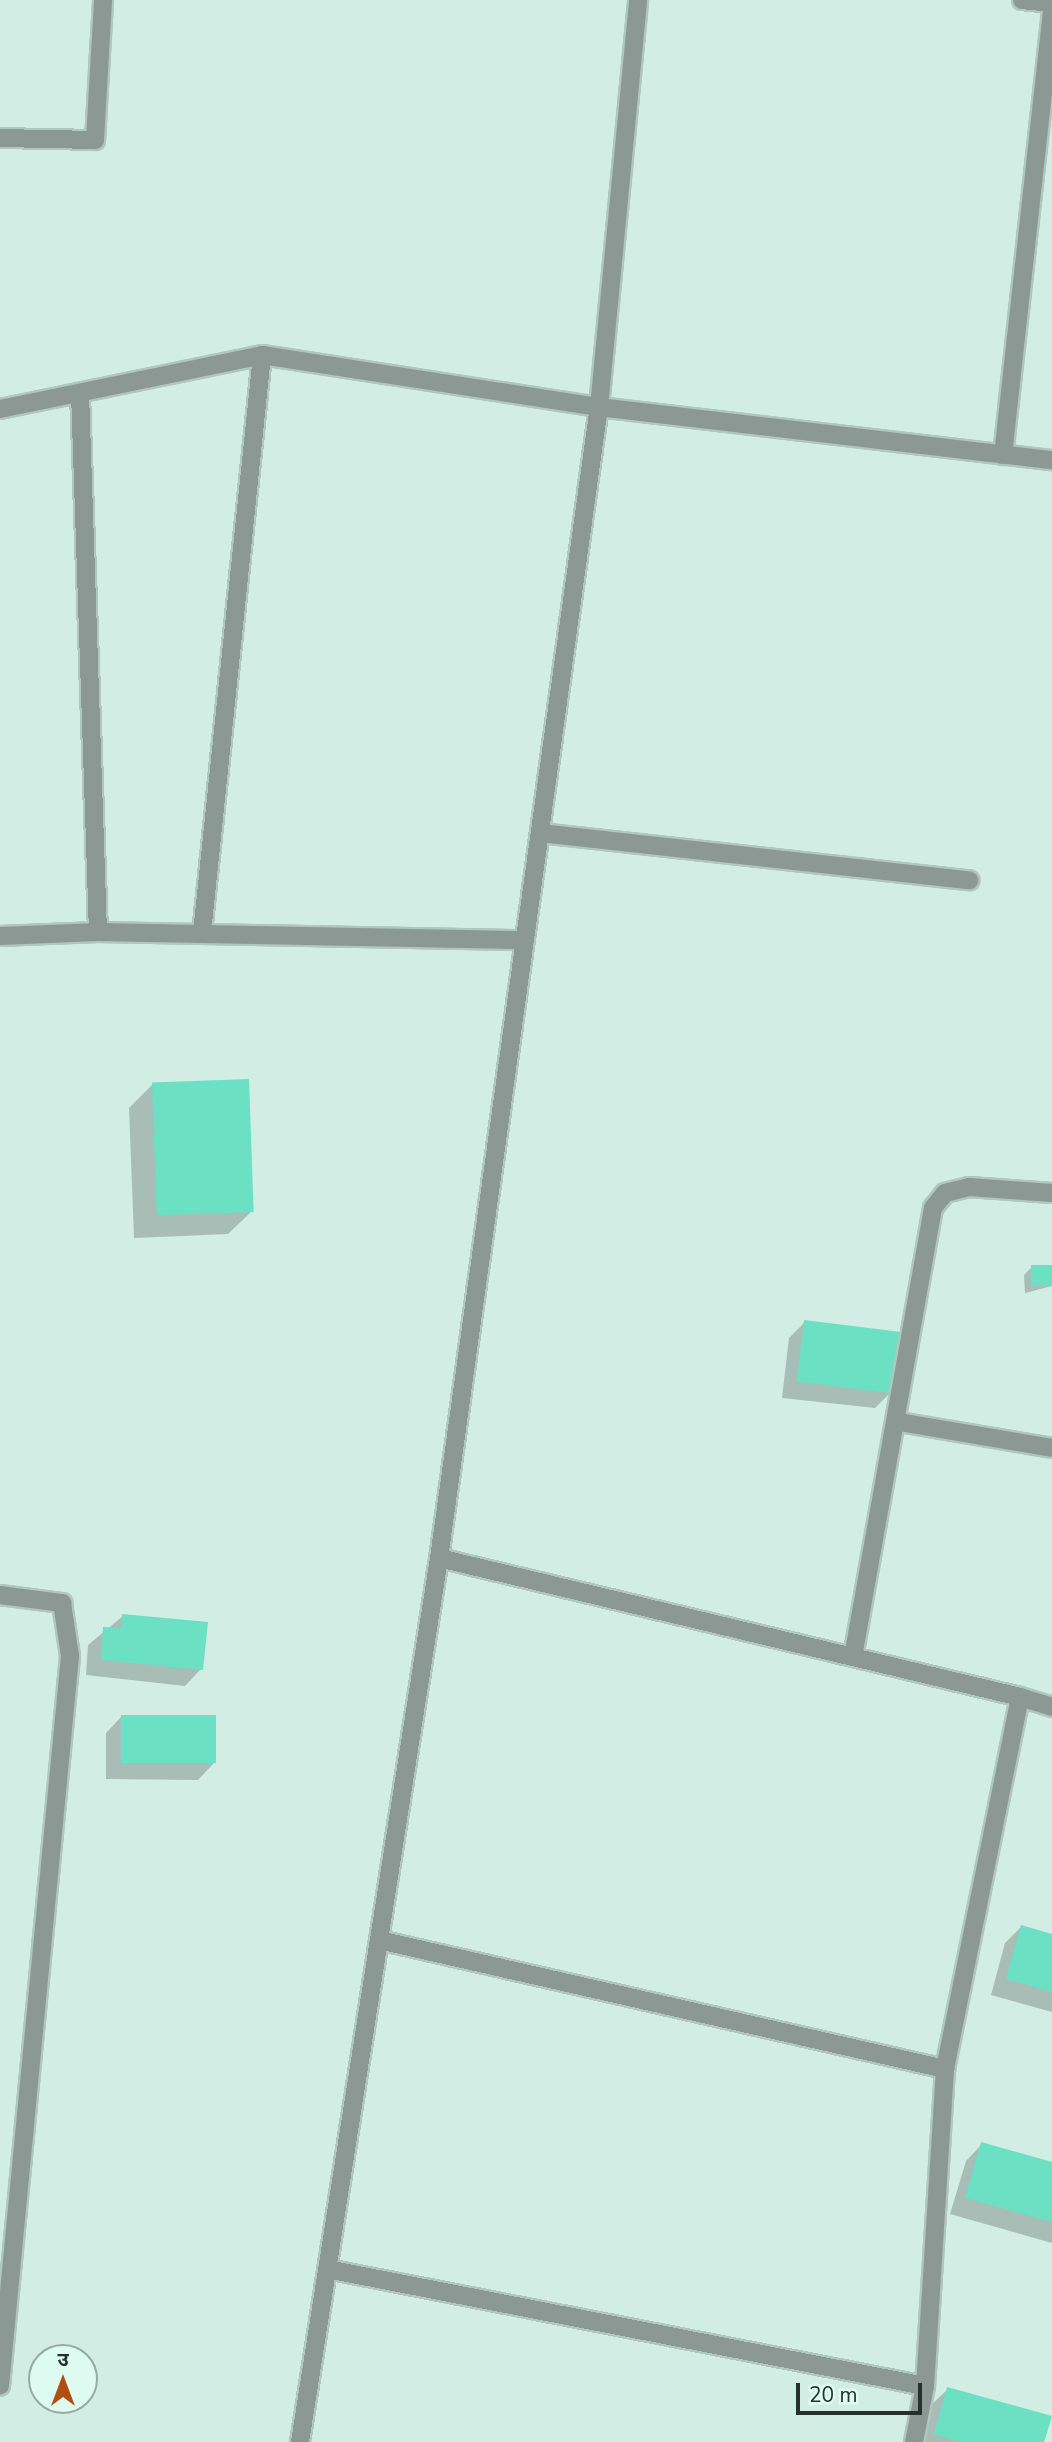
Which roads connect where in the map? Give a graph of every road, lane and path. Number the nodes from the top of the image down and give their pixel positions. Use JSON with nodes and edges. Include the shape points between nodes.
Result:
{"nodes":[{"id":1,"x":103,"y":0,"type":"edge"},
{"id":2,"x":638,"y":0,"type":"edge"},
{"id":3,"x":1022,"y":0,"type":"edge"},
{"id":4,"x":1052,"y":5,"type":"edge"},
{"id":5,"x":0,"y":138,"type":"edge"},
{"id":6,"x":262,"y":355,"type":"junction"},
{"id":7,"x":80,"y":393,"type":"junction"},
{"id":8,"x":599,"y":407,"type":"junction"},
{"id":9,"x":0,"y":409,"type":"edge"},
{"id":10,"x":1003,"y":455,"type":"junction"},
{"id":11,"x":1052,"y":460,"type":"edge"},
{"id":12,"x":540,"y":833,"type":"junction"},
{"id":13,"x":969,"y":880,"type":"dead end"},
{"id":14,"x":98,"y":932,"type":"junction"},
{"id":15,"x":202,"y":933,"type":"junction"},
{"id":16,"x":0,"y":936,"type":"edge"},
{"id":17,"x":525,"y":940,"type":"junction"},
{"id":18,"x":1052,"y":1193,"type":"edge"},
{"id":19,"x":899,"y":1422,"type":"junction"},
{"id":20,"x":1052,"y":1448,"type":"edge"},
{"id":21,"x":439,"y":1558,"type":"junction"},
{"id":22,"x":0,"y":1595,"type":"edge"},
{"id":23,"x":853,"y":1657,"type":"junction"},
{"id":24,"x":1020,"y":1697,"type":"junction"},
{"id":25,"x":1052,"y":1707,"type":"edge"},
{"id":26,"x":379,"y":1940,"type":"junction"},
{"id":27,"x":944,"y":2069,"type":"junction"},
{"id":28,"x":327,"y":2269,"type":"junction"},
{"id":29,"x":0,"y":2386,"type":"edge"},
{"id":30,"x":925,"y":2386,"type":"junction"},
{"id":31,"x":300,"y":2442,"type":"edge"},
{"id":32,"x":914,"y":2442,"type":"edge"}],
"edges":[{"from":1,"to":5,"type":"street","via":[[95,141]]},
{"from":2,"to":8,"type":"street"},
{"from":3,"to":4,"type":"street"},
{"from":4,"to":10,"type":"street"},
{"from":6,"to":7,"type":"street"},
{"from":6,"to":8,"type":"street"},
{"from":6,"to":15,"type":"street"},
{"from":7,"to":9,"type":"street"},
{"from":7,"to":14,"type":"street"},
{"from":8,"to":10,"type":"street"},
{"from":8,"to":12,"type":"street"},
{"from":10,"to":11,"type":"street"},
{"from":12,"to":13,"type":"street"},
{"from":12,"to":17,"type":"street"},
{"from":14,"to":15,"type":"street"},
{"from":14,"to":16,"type":"street"},
{"from":15,"to":17,"type":"street"},
{"from":17,"to":21,"type":"street"},
{"from":18,"to":19,"type":"street","via":[[969,1187],[944,1193],[933,1208]]},
{"from":19,"to":20,"type":"street"},
{"from":19,"to":23,"type":"street"},
{"from":21,"to":23,"type":"street"},
{"from":21,"to":26,"type":"street"},
{"from":22,"to":29,"type":"street","via":[[62,1603],[70,1656]]},
{"from":23,"to":24,"type":"street"},
{"from":24,"to":25,"type":"street"},
{"from":24,"to":27,"type":"street"},
{"from":26,"to":27,"type":"street"},
{"from":26,"to":28,"type":"street"},
{"from":27,"to":30,"type":"street"},
{"from":28,"to":30,"type":"street"},
{"from":28,"to":31,"type":"street"},
{"from":30,"to":32,"type":"street"}]}
